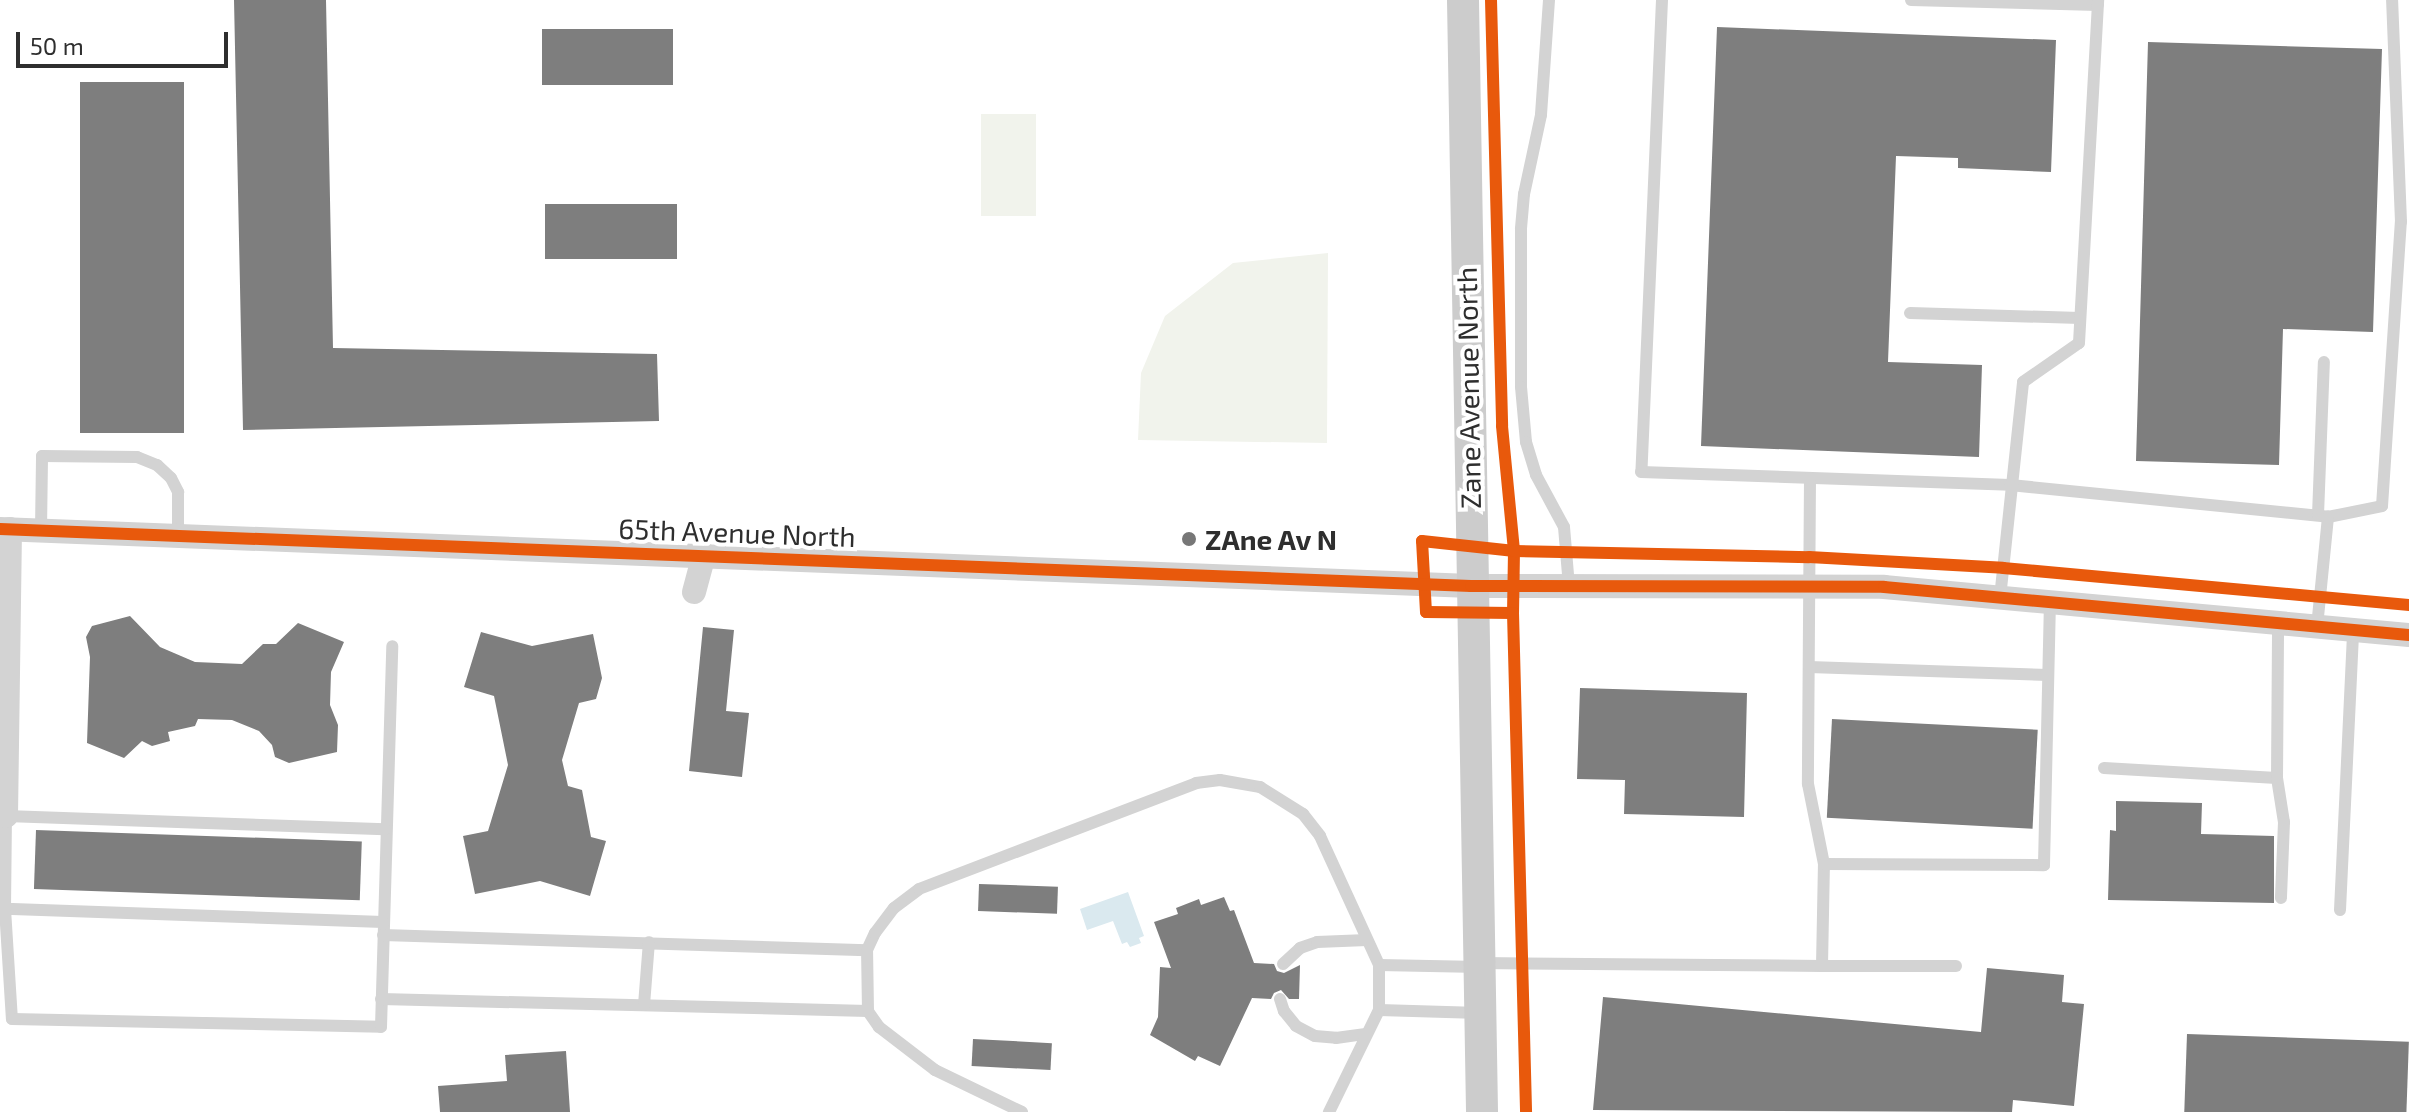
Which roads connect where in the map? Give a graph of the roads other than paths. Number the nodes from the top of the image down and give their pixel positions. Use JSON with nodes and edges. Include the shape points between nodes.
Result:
{"nodes":[{"id":1,"x":1463,"y":0,"type":"edge"},
{"id":2,"x":1549,"y":0,"type":"edge"},
{"id":3,"x":1662,"y":0,"type":"edge"},
{"id":4,"x":1911,"y":0,"type":"edge"},
{"id":5,"x":2392,"y":0,"type":"edge"},
{"id":6,"x":2098,"y":3,"type":"edge"},
{"id":7,"x":1910,"y":313,"type":"dead end"},
{"id":8,"x":2080,"y":318,"type":"junction"},
{"id":9,"x":2324,"y":362,"type":"dead end"},
{"id":10,"x":1810,"y":478,"type":"junction"},
{"id":11,"x":2010,"y":485,"type":"junction"},
{"id":12,"x":2323,"y":516,"type":"junction"},
{"id":13,"x":5,"y":529,"type":"edge"},
{"id":14,"x":41,"y":530,"type":"junction"},
{"id":15,"x":178,"y":536,"type":"junction"},
{"id":16,"x":704,"y":554,"type":"junction"},
{"id":17,"x":1471,"y":586,"type":"junction"},
{"id":18,"x":1569,"y":586,"type":"junction"},
{"id":19,"x":1809,"y":588,"type":"junction"},
{"id":20,"x":694,"y":592,"type":"dead end"},
{"id":21,"x":2000,"y":598,"type":"junction"},
{"id":22,"x":2050,"y":603,"type":"junction"},
{"id":23,"x":2278,"y":623,"type":"junction"},
{"id":24,"x":2317,"y":627,"type":"junction"},
{"id":25,"x":2353,"y":630,"type":"junction"},
{"id":26,"x":2409,"y":635,"type":"edge"},
{"id":27,"x":392,"y":646,"type":"dead end"},
{"id":28,"x":1809,"y":667,"type":"junction"},
{"id":29,"x":2048,"y":675,"type":"junction"},
{"id":30,"x":2104,"y":768,"type":"dead end"},
{"id":31,"x":2277,"y":778,"type":"junction"},
{"id":32,"x":6,"y":816,"type":"junction"},
{"id":33,"x":385,"y":829,"type":"junction"},
{"id":34,"x":1824,"y":864,"type":"junction"},
{"id":35,"x":2281,"y":898,"type":"dead end"},
{"id":36,"x":5,"y":909,"type":"junction"},
{"id":37,"x":2340,"y":910,"type":"dead end"},
{"id":38,"x":383,"y":928,"type":"junction"},
{"id":39,"x":1367,"y":940,"type":"junction"},
{"id":40,"x":649,"y":942,"type":"junction"},
{"id":41,"x":867,"y":950,"type":"junction"},
{"id":42,"x":1283,"y":964,"type":"dead end"},
{"id":43,"x":1379,"y":965,"type":"junction"},
{"id":44,"x":1480,"y":965,"type":"junction"},
{"id":45,"x":1822,"y":966,"type":"junction"},
{"id":46,"x":1956,"y":966,"type":"dead end"},
{"id":47,"x":381,"y":999,"type":"junction"},
{"id":48,"x":1280,"y":999,"type":"dead end"},
{"id":49,"x":644,"y":1005,"type":"junction"},
{"id":50,"x":1379,"y":1010,"type":"junction"},
{"id":51,"x":868,"y":1011,"type":"junction"},
{"id":52,"x":1480,"y":1013,"type":"junction"},
{"id":53,"x":1366,"y":1034,"type":"junction"},
{"id":54,"x":1022,"y":1112,"type":"edge"},
{"id":55,"x":1329,"y":1112,"type":"edge"},
{"id":56,"x":1482,"y":1112,"type":"edge"}],
"edges":[{"from":1,"to":17,"type":"street","name":"Zane Avenue North"},
{"from":2,"to":18,"type":"lane","via":[[1541,115],[1521,229],[1521,387],[1526,442],[1536,475],[1564,527]]},
{"from":3,"to":10,"type":"lane","via":[[1641,472]]},
{"from":4,"to":6,"type":"lane"},
{"from":5,"to":12,"type":"lane","via":[[2401,222],[2382,506]]},
{"from":6,"to":8,"type":"lane"},
{"from":7,"to":8,"type":"lane"},
{"from":8,"to":11,"type":"lane","via":[[2079,343],[2023,382]]},
{"from":9,"to":12,"type":"lane"},
{"from":10,"to":11,"type":"lane"},
{"from":10,"to":19,"type":"lane"},
{"from":11,"to":12,"type":"lane"},
{"from":11,"to":21,"type":"lane"},
{"from":12,"to":24,"type":"lane"},
{"from":13,"to":14,"type":"street","name":"65th Avenue North"},
{"from":13,"to":32,"type":"street"},
{"from":14,"to":15,"type":"street","name":"65th Avenue North"},
{"from":14,"to":15,"type":"lane","via":[[42,456],[137,457],[171,478],[178,492]]},
{"from":15,"to":16,"type":"street","name":"65th Avenue North"},
{"from":16,"to":17,"type":"street","name":"65th Avenue North"},
{"from":16,"to":20,"type":"street"},
{"from":17,"to":18,"type":"street","name":"65th Avenue North"},
{"from":17,"to":44,"type":"street","name":"Zane Avenue North"},
{"from":18,"to":19,"type":"street","name":"65th Avenue North"},
{"from":19,"to":21,"type":"street","name":"65th Avenue North","via":[[1884,587]]},
{"from":19,"to":28,"type":"lane"},
{"from":21,"to":22,"type":"street","name":"65th Avenue North"},
{"from":22,"to":23,"type":"street","name":"65th Avenue North"},
{"from":22,"to":29,"type":"lane"},
{"from":23,"to":24,"type":"street","name":"65th Avenue North"},
{"from":23,"to":31,"type":"lane"},
{"from":24,"to":25,"type":"street","name":"65th Avenue North"},
{"from":25,"to":26,"type":"street","name":"65th Avenue North"},
{"from":25,"to":37,"type":"lane"},
{"from":27,"to":33,"type":"lane"},
{"from":28,"to":29,"type":"lane"},
{"from":28,"to":34,"type":"lane","via":[[1808,784]]},
{"from":29,"to":34,"type":"lane","via":[[2044,865]]},
{"from":30,"to":31,"type":"lane"},
{"from":31,"to":35,"type":"lane","via":[[2284,822]]},
{"from":32,"to":33,"type":"lane"},
{"from":32,"to":36,"type":"lane"},
{"from":33,"to":38,"type":"lane"},
{"from":34,"to":45,"type":"lane"},
{"from":36,"to":38,"type":"lane"},
{"from":36,"to":47,"type":"lane","via":[[12,1019],[381,1027]]},
{"from":38,"to":40,"type":"lane"},
{"from":38,"to":47,"type":"lane"},
{"from":39,"to":41,"type":"lane","via":[[1320,836],[1303,814],[1260,787],[1220,780],[1196,783],[919,889],[894,908]]},
{"from":39,"to":42,"type":"lane","via":[[1317,942],[1300,948]]},
{"from":39,"to":43,"type":"lane"},
{"from":40,"to":41,"type":"lane"},
{"from":40,"to":49,"type":"lane"},
{"from":41,"to":51,"type":"lane"},
{"from":43,"to":44,"type":"lane"},
{"from":43,"to":50,"type":"lane"},
{"from":44,"to":45,"type":"lane"},
{"from":44,"to":52,"type":"street","name":"Zane Avenue North"},
{"from":45,"to":46,"type":"lane"},
{"from":47,"to":49,"type":"lane"},
{"from":48,"to":53,"type":"lane","via":[[1296,1026],[1315,1036]]},
{"from":49,"to":51,"type":"lane"},
{"from":50,"to":52,"type":"lane"},
{"from":50,"to":53,"type":"lane"},
{"from":51,"to":54,"type":"lane","via":[[901,1047],[935,1070]]},
{"from":52,"to":56,"type":"street","name":"Zane Avenue North"},
{"from":53,"to":55,"type":"lane"}]}
